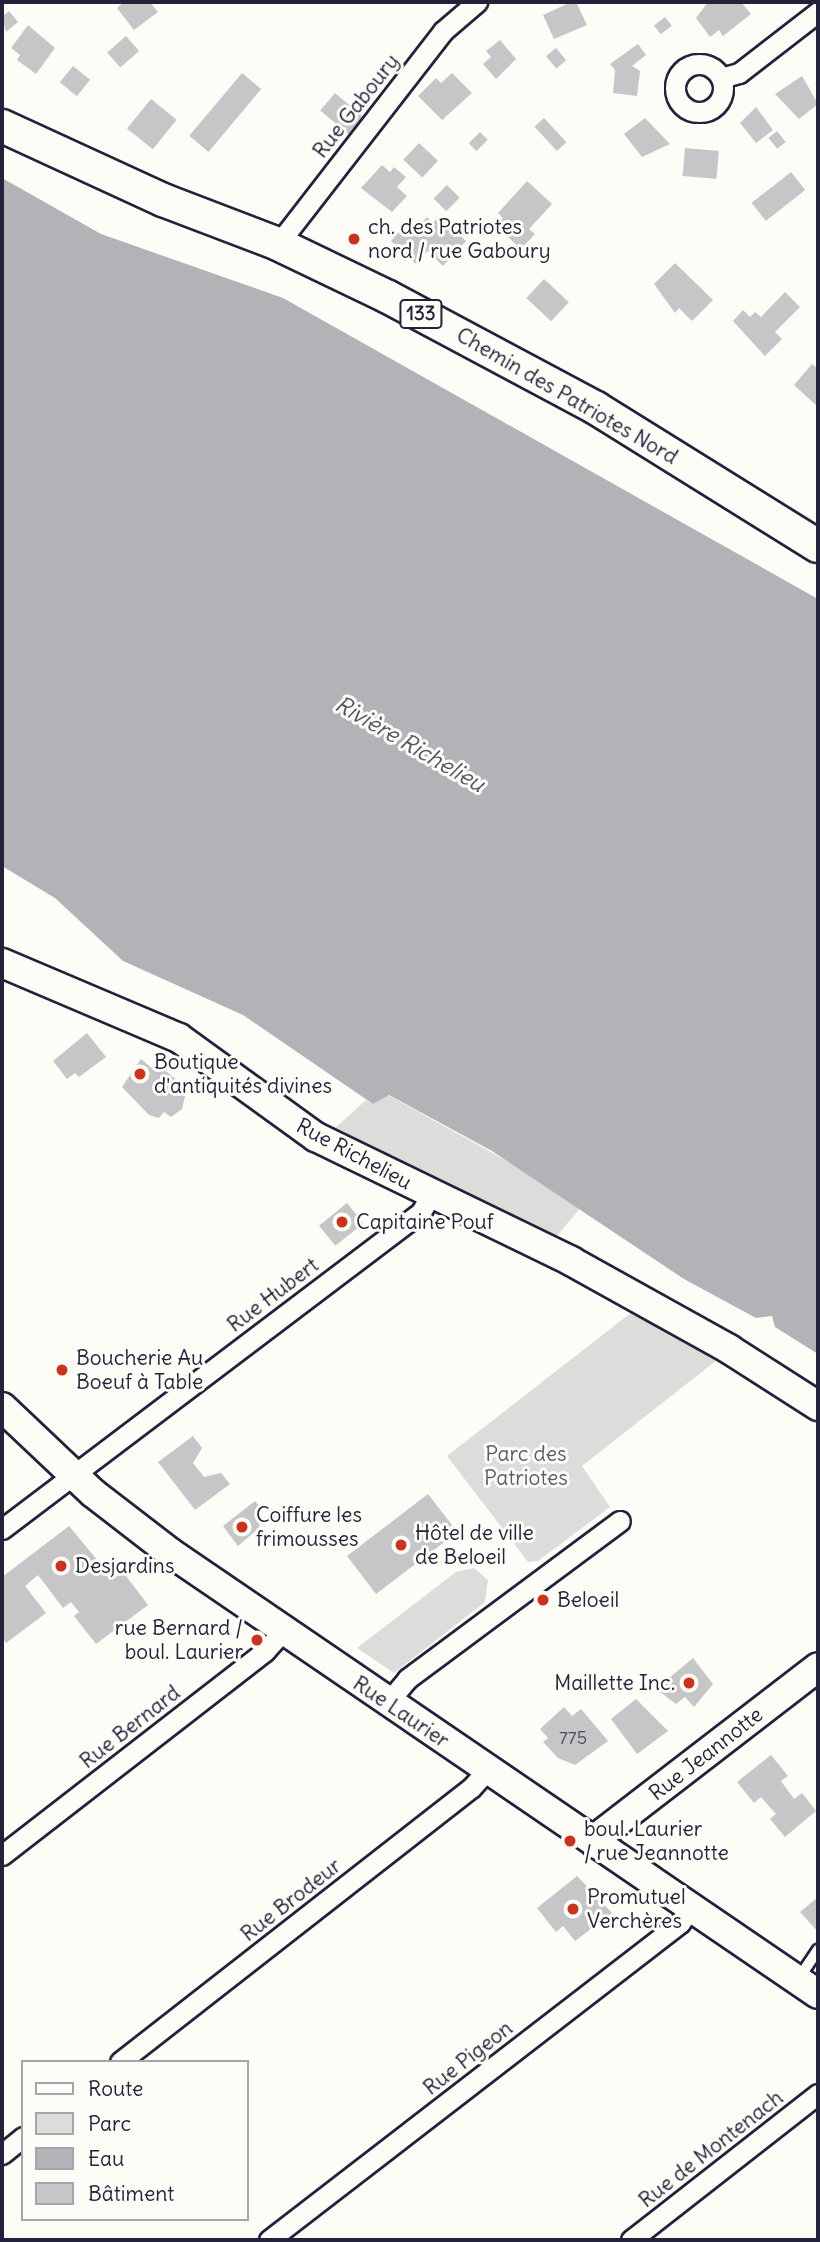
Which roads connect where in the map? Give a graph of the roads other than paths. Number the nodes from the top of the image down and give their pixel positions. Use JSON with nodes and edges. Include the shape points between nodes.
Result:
{"nodes":[{"id":1,"x":477,"y":2,"type":"edge"},
{"id":2,"x":812,"y":14,"type":"edge"},
{"id":3,"x":721,"y":78,"type":"dead end"},
{"id":4,"x":2,"y":125,"type":"edge"},
{"id":5,"x":278,"y":244,"type":"junction"},
{"id":6,"x":818,"y":546,"type":"edge"},
{"id":7,"x":2,"y":963,"type":"edge"},
{"id":8,"x":430,"y":1194,"type":"junction"},
{"id":9,"x":818,"y":1406,"type":"edge"},
{"id":10,"x":2,"y":1408,"type":"edge"},
{"id":11,"x":73,"y":1474,"type":"junction"},
{"id":12,"x":620,"y":1521,"type":"dead end"},
{"id":13,"x":2,"y":1529,"type":"edge"},
{"id":14,"x":283,"y":1631,"type":"junction"},
{"id":15,"x":818,"y":1667,"type":"edge"},
{"id":16,"x":388,"y":1702,"type":"junction"},
{"id":17,"x":487,"y":1770,"type":"junction"},
{"id":18,"x":596,"y":1844,"type":"junction"},
{"id":19,"x":2,"y":1855,"type":"edge"},
{"id":20,"x":690,"y":1908,"type":"junction"},
{"id":21,"x":818,"y":1950,"type":"edge"},
{"id":22,"x":808,"y":1987,"type":"edge"},
{"id":23,"x":123,"y":2060,"type":"edge"},
{"id":24,"x":818,"y":2094,"type":"edge"},
{"id":25,"x":21,"y":2139,"type":"edge"},
{"id":26,"x":2,"y":2154,"type":"edge"},
{"id":27,"x":269,"y":2240,"type":"edge"},
{"id":28,"x":631,"y":2240,"type":"edge"}],
"edges":[{"from":1,"to":5,"type":"street","name":"Rue Gaboury","via":[[443,31]]},
{"from":2,"to":3,"type":"street","via":[[739,74]]},
{"from":4,"to":5,"type":"main road","name":"Chemin des Patriotes Nord","number":"133","via":[[163,200]]},
{"from":5,"to":6,"type":"main road","name":"Chemin des Patriotes Nord","number":"133","via":[[584,401]]},
{"from":7,"to":8,"type":"street","name":"Rue Richelieu","via":[[179,1038],[316,1137]]},
{"from":8,"to":9,"type":"street","name":"Rue Richelieu","via":[[583,1267],[729,1349]]},
{"from":8,"to":11,"type":"street","name":"Rue Hubert","via":[[421,1212]]},
{"from":10,"to":11,"type":"street","name":"Rue Laurier"},
{"from":11,"to":13,"type":"street","name":"Rue Hubert"},
{"from":11,"to":14,"type":"street","name":"Rue Laurier","via":[[171,1553]]},
{"from":12,"to":16,"type":"street","via":[[407,1679]]},
{"from":14,"to":16,"type":"street","name":"Rue Laurier"},
{"from":14,"to":19,"type":"street","name":"Rue Bernard","via":[[265,1651]]},
{"from":15,"to":18,"type":"street","name":"Rue Jeannotte","via":[[604,1832]]},
{"from":16,"to":17,"type":"street","name":"Rue Laurier"},
{"from":17,"to":18,"type":"street","name":"Rue Laurier"},
{"from":17,"to":23,"type":"street","name":"Rue Brodeur","via":[[471,1788]]},
{"from":18,"to":20,"type":"street","name":"Rue Laurier"},
{"from":20,"to":22,"type":"street","name":"Rue Laurier"},
{"from":20,"to":27,"type":"street","name":"Rue Pigeon","via":[[680,1923]]},
{"from":21,"to":22,"type":"lane"},
{"from":24,"to":28,"type":"street","name":"Rue de Montenach"},
{"from":25,"to":26,"type":"street"}]}
